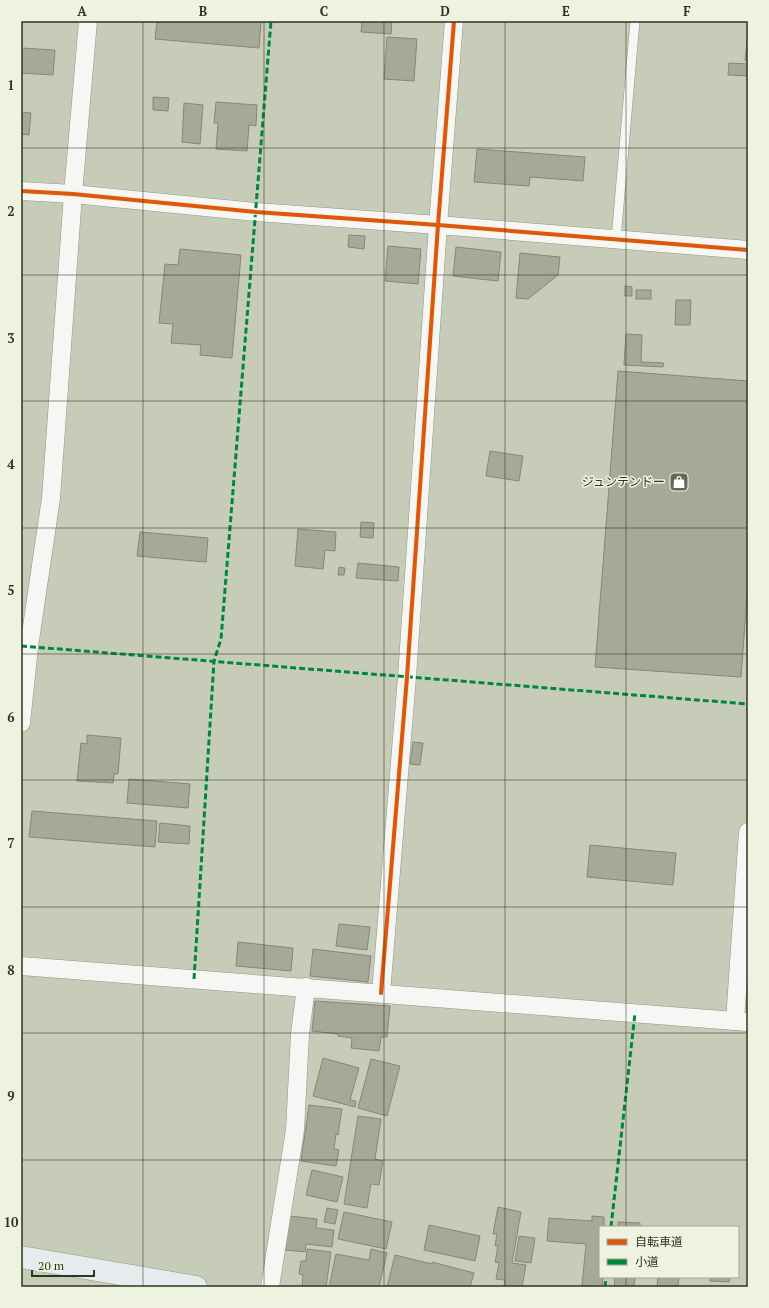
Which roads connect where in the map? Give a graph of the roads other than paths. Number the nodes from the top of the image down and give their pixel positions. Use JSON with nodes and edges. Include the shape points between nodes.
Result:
{"nodes":[{"id":1,"x":88,"y":21,"type":"edge"},
{"id":2,"x":454,"y":21,"type":"edge"},
{"id":3,"x":634,"y":21,"type":"edge"},
{"id":4,"x":21,"y":191,"type":"edge"},
{"id":5,"x":73,"y":194,"type":"junction"},
{"id":6,"x":438,"y":224,"type":"junction"},
{"id":7,"x":616,"y":239,"type":"junction"},
{"id":8,"x":748,"y":250,"type":"edge"},
{"id":9,"x":21,"y":723,"type":"edge"},
{"id":10,"x":748,"y":832,"type":"edge"},
{"id":11,"x":21,"y":966,"type":"edge"},
{"id":12,"x":306,"y":987,"type":"junction"},
{"id":13,"x":381,"y":993,"type":"junction"},
{"id":14,"x":741,"y":1021,"type":"edge"},
{"id":15,"x":21,"y":1257,"type":"edge"},
{"id":16,"x":196,"y":1287,"type":"edge"},
{"id":17,"x":270,"y":1287,"type":"edge"}],
"edges":[{"from":1,"to":5,"type":"street"},
{"from":2,"to":6,"type":"street"},
{"from":3,"to":7,"type":"lane"},
{"from":4,"to":5,"type":"street"},
{"from":5,"to":6,"type":"street","via":[[256,212]]},
{"from":5,"to":9,"type":"street","via":[[51,498],[29,647]]},
{"from":6,"to":7,"type":"street"},
{"from":6,"to":13,"type":"street","via":[[407,676]]},
{"from":7,"to":8,"type":"street"},
{"from":10,"to":14,"type":"street"},
{"from":11,"to":12,"type":"street"},
{"from":12,"to":13,"type":"street"},
{"from":12,"to":17,"type":"street","via":[[300,1034],[295,1130]]},
{"from":13,"to":14,"type":"street"},
{"from":15,"to":16,"type":"main road"}]}
